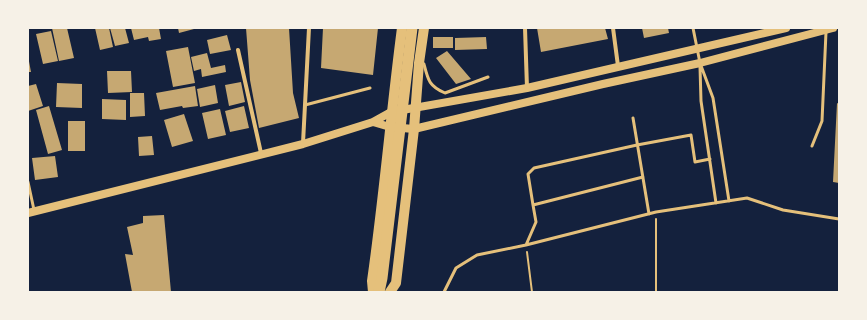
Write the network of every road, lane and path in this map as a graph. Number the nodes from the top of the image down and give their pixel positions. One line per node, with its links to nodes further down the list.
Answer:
1 (309, 28): 18 (street)
2 (402, 28): 20 (main road)
3 (412, 28): 41 (highway)
4 (424, 28): 12 (main road)
5 (525, 28): 17 (street)
6 (613, 28): 14 (street)
7 (693, 28): 10 (lane)
8 (786, 28): 10 (main road)
9 (830, 29): 13 (main road); 27 (lane)
10 (697, 48): 13 (lane); 14 (main road)
11 (238, 50): 28 (street)
12 (419, 63): 15 (lane); 19 (main road)
13 (700, 63): 24 (main road); 29 (lane); 32 (lane)
14 (618, 66): 17 (main road)
15 (488, 77)
16 (370, 88): 18 (lane)
17 (527, 88): 19 (main road)
18 (305, 105): 25 (street)
19 (415, 109): 20 (main road); 24 (main road)
20 (391, 112): 22 (main road); 23 (main road)
21 (632, 118): 26 (lane)
22 (373, 122): 23 (main road); 25 (main road)
23 (390, 127): 24 (main road); 40 (main road)
24 (414, 129): 42 (main road)
25 (303, 144): 28 (main road)
26 (637, 145): 29 (lane); 30 (lane); 34 (lane)
27 (812, 146)
28 (261, 153): 36 (main road)
29 (710, 160): 33 (lane)
30 (643, 177): 34 (lane); 37 (lane)
31 (28, 182): 36 (lane)
32 (729, 201): 33 (lane); 38 (lane)
33 (716, 203): 35 (lane)
34 (533, 205): 39 (lane)
35 (656, 212): 37 (lane); 45 (path)
36 (31, 213)
37 (649, 214): 39 (lane)
38 (839, 219)
39 (526, 245): 43 (lane); 44 (path)
40 (373, 292)
41 (380, 292)
42 (390, 292)
43 (444, 292)
44 (532, 292)
45 (656, 292)

